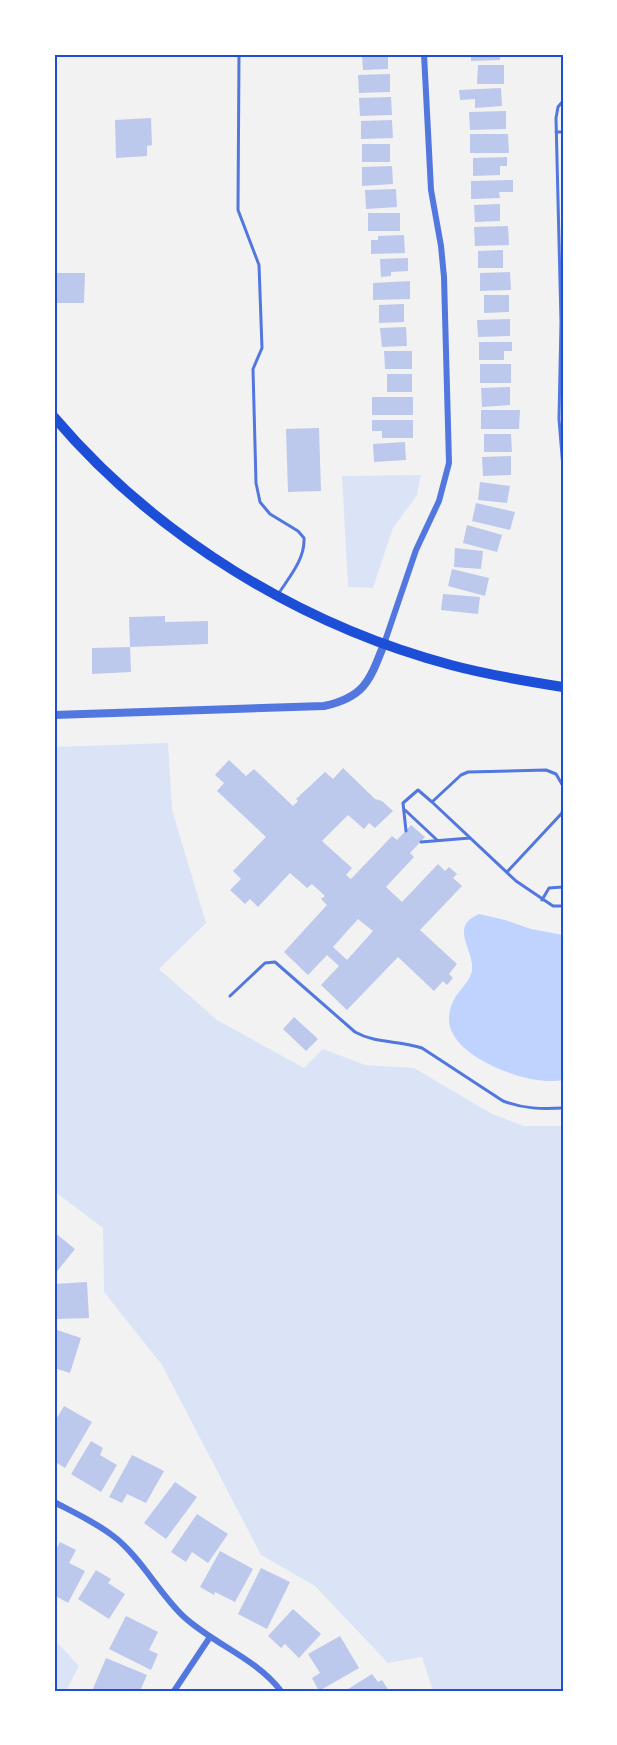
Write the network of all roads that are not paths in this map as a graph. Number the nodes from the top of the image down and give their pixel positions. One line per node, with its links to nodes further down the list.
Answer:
1 (238, 54): 8 (lane)
2 (424, 54): 9 (street)
3 (563, 101): 4 (lane)
4 (556, 132): 5 (lane); 7 (lane)
5 (563, 132)
6 (54, 417): 8 (main road)
7 (563, 468)
8 (277, 595): 9 (main road)
9 (384, 644): 10 (main road); 11 (street)
10 (563, 687)
11 (54, 715)
12 (563, 786): 13 (lane)
13 (432, 802): 15 (lane); 17 (lane)
14 (563, 806): 20 (lane)
15 (404, 809): 16 (lane); 18 (lane)
16 (406, 831)
17 (470, 838): 18 (lane); 20 (lane)
18 (438, 841): 19 (lane)
19 (421, 842)
20 (507, 872): 22 (lane)
21 (563, 887): 22 (lane)
22 (542, 900): 23 (lane)
23 (563, 906)
24 (230, 996): 25 (lane)
25 (563, 1108)
26 (54, 1502): 27 (street)
27 (210, 1637): 28 (street); 29 (street)
28 (174, 1691)
29 (281, 1691)

